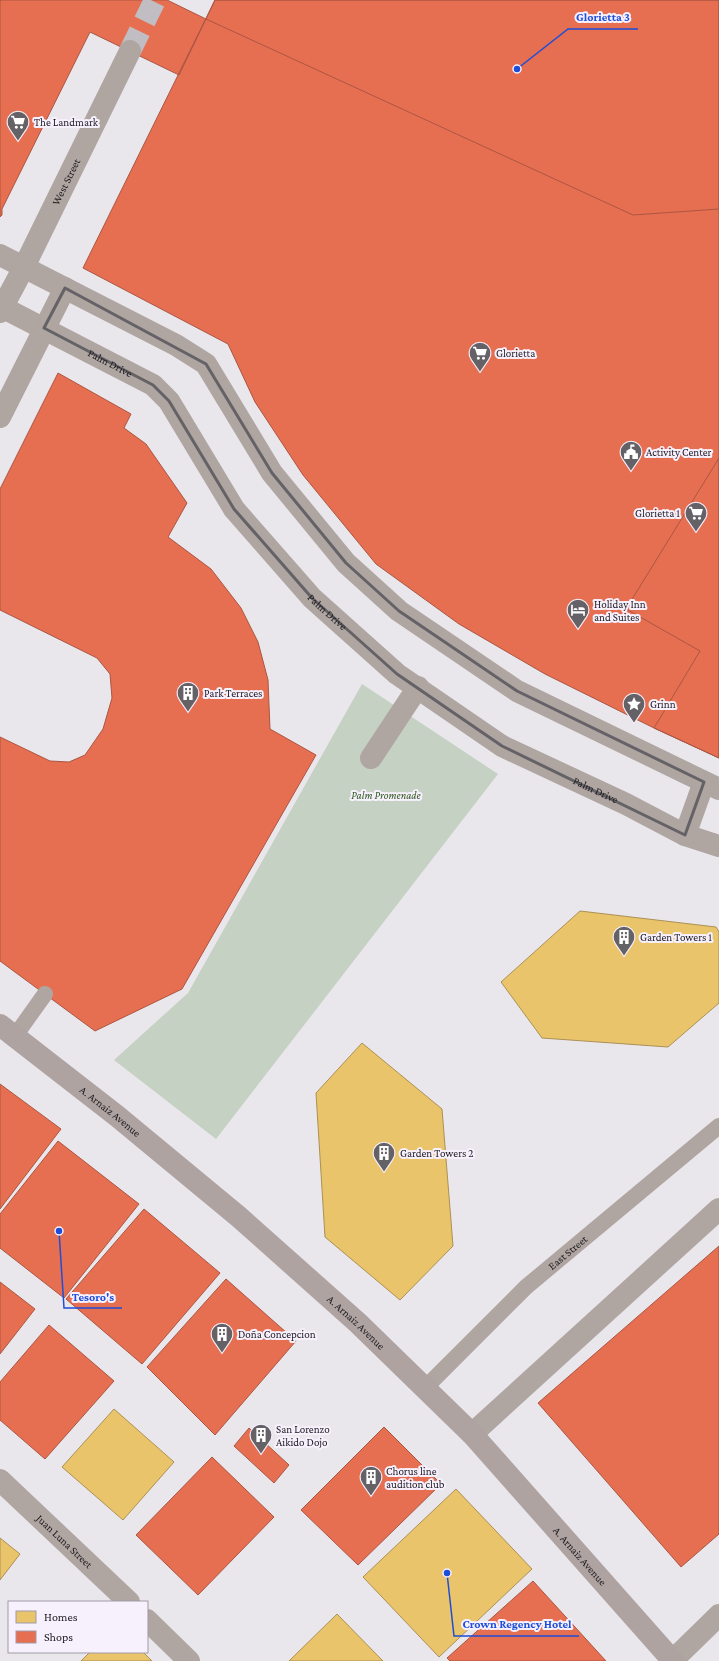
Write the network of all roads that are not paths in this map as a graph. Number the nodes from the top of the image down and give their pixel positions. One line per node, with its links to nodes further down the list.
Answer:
1 (130, 51): 3 (street, West Street)
2 (0, 255): 3 (street)
3 (24, 267): 4 (street); 5 (street, West Street)
4 (65, 288): 6 (street); 10 (street)
5 (1, 308): 6 (street, Palm Drive)
6 (44, 328): 7 (street); 8 (street, Palm Drive)
7 (0, 417)
8 (418, 687): 9 (street); 11 (street, Palm Drive)
9 (371, 758)
10 (712, 785): 11 (street)
11 (685, 835): 12 (street, Palm Drive)
12 (719, 846)
13 (45, 994): 14 (lane)
14 (8, 1031): 17 (main road, A. Arnaiz Avenue)
15 (719, 1126): 17 (lane, East Street)
16 (719, 1209): 18 (street)
17 (425, 1388): 18 (main road, A. Arnaiz Avenue)
18 (472, 1434): 24 (main road, A. Arnaiz Avenue)
19 (0, 1480): 20 (street, Juan Luna Street)
20 (127, 1601)
21 (719, 1615): 24 (street)
22 (148, 1621): 23 (street)
23 (189, 1661)
24 (673, 1661)

